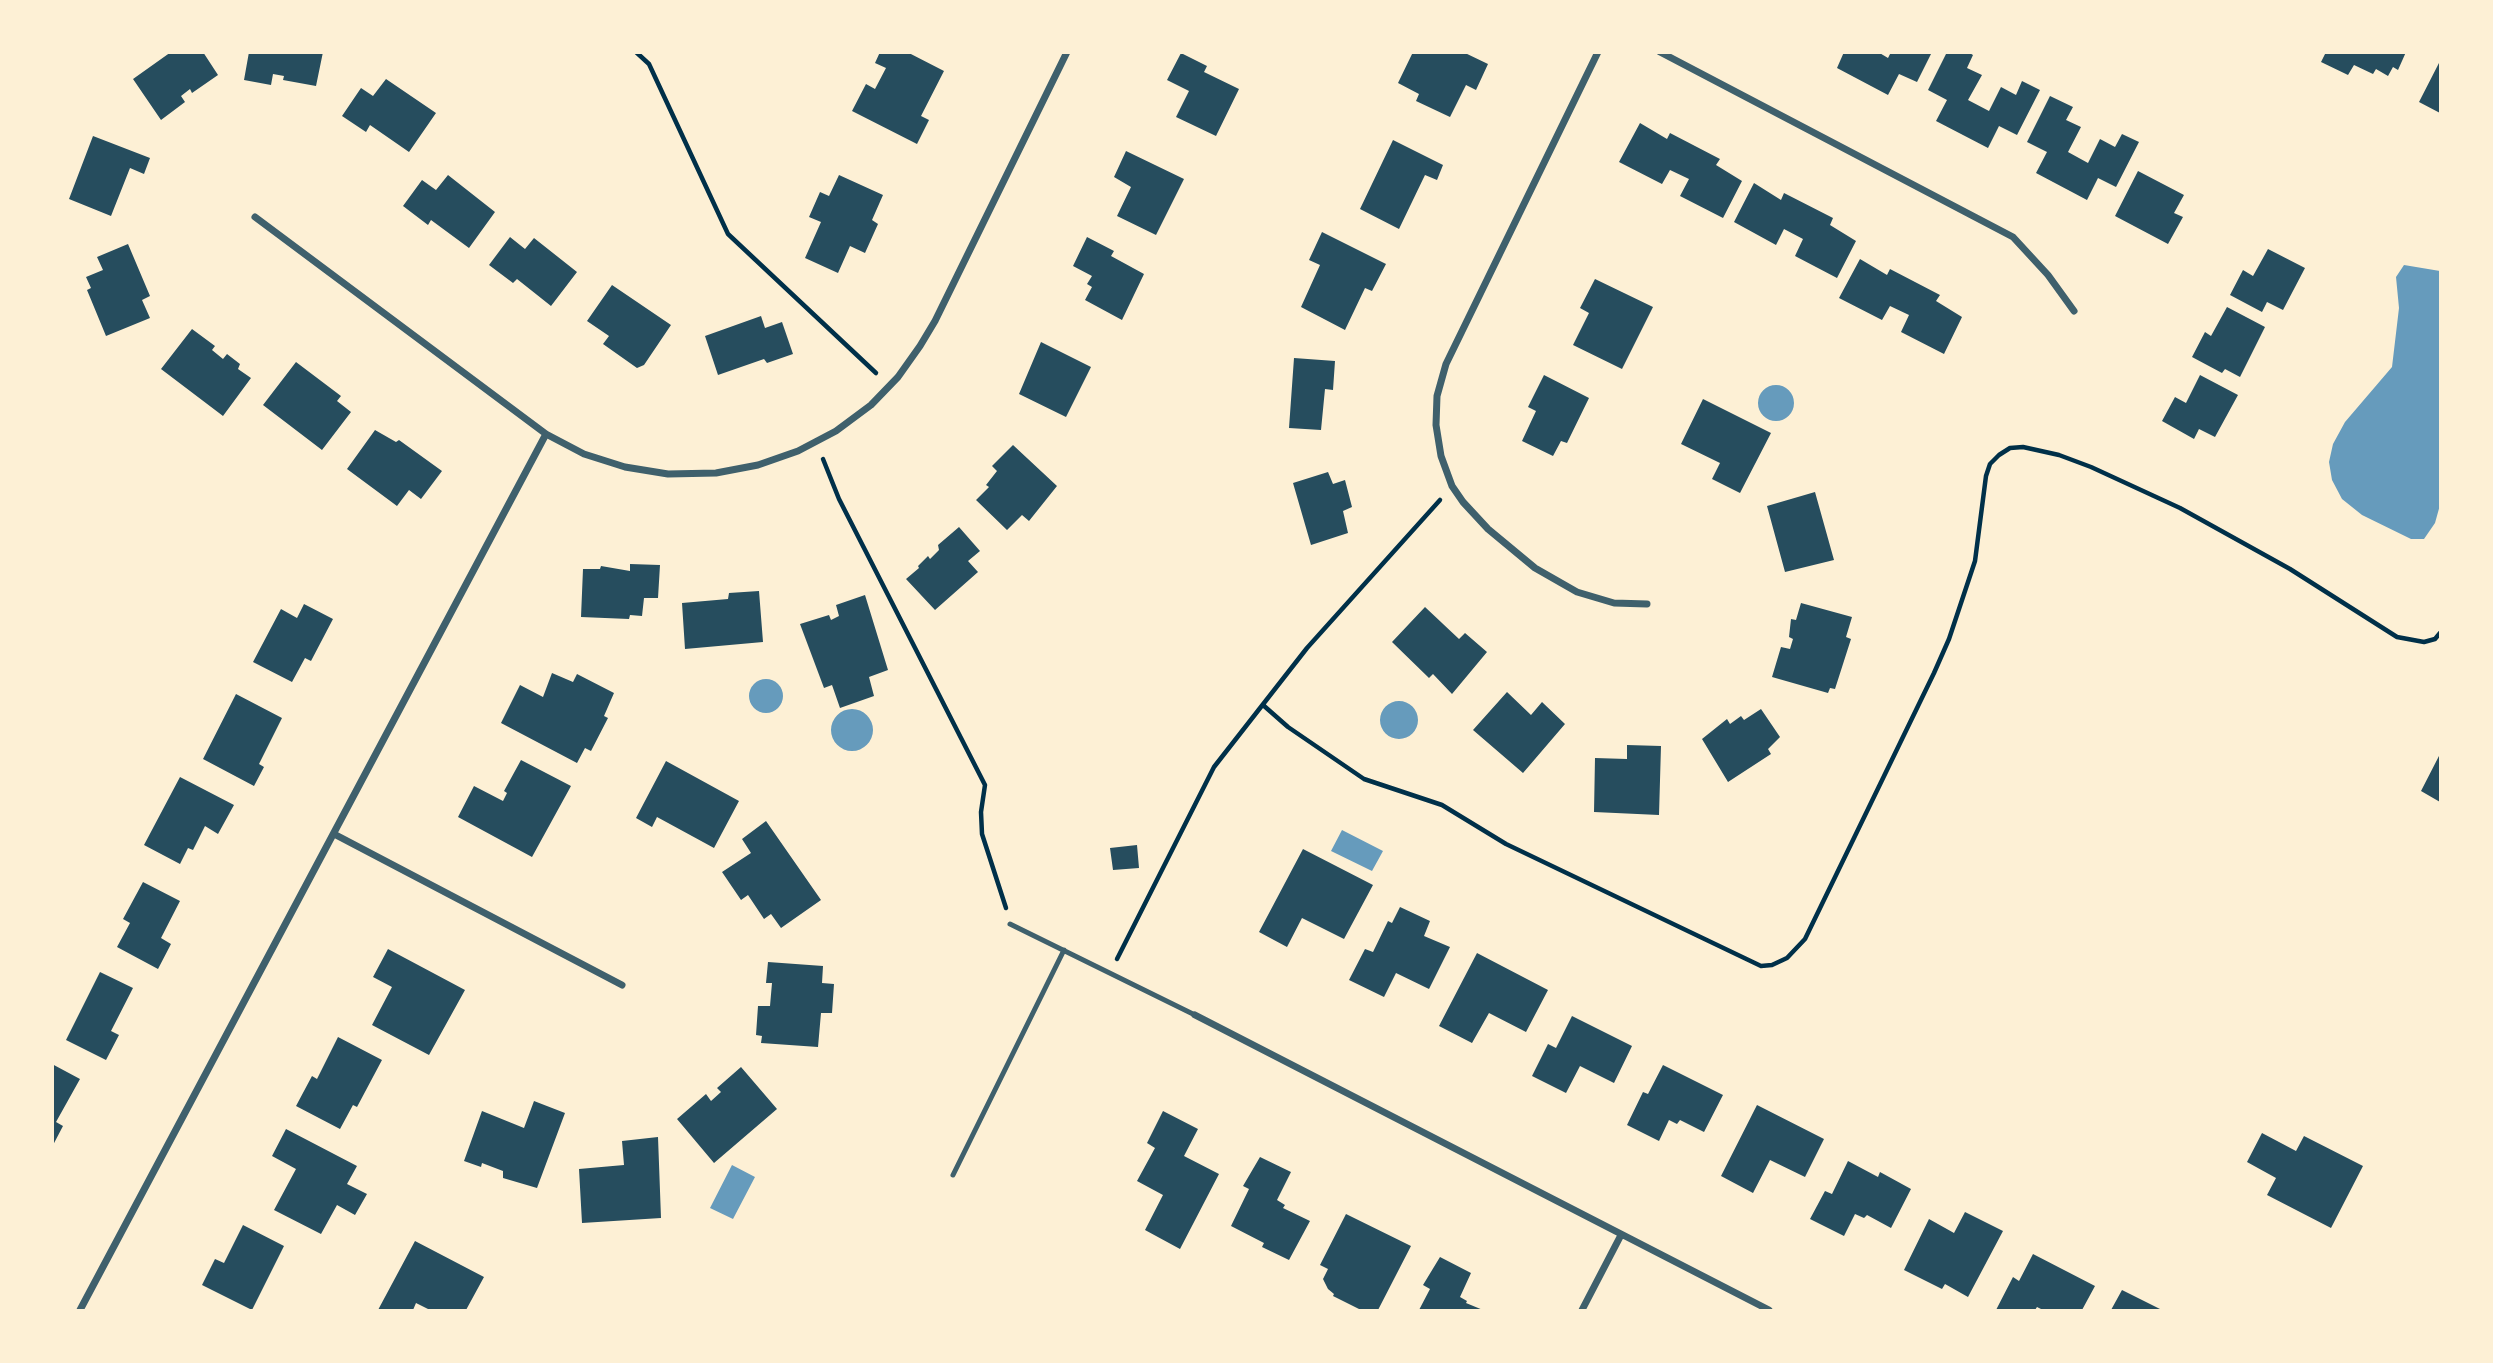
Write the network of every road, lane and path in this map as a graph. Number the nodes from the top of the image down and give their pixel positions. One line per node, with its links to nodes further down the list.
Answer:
1 (636, 52): 7 (path)
2 (1067, 52): 7 (street)
3 (1598, 52): 10 (street)
4 (1660, 52): 6 (street)
5 (255, 217): 8 (street)
6 (2074, 311)
7 (889, 385): 9 (street)
8 (546, 434): 9 (street); 14 (street)
9 (816, 442): 15 (path)
10 (1452, 486): 11 (street); 13 (path)
11 (1647, 604)
12 (2441, 633): 13 (path)
13 (1263, 705): 17 (path)
14 (334, 834): 18 (street); 22 (street)
15 (1010, 924): 16 (lane)
16 (1064, 950): 17 (lane); 20 (lane)
17 (1110, 973): 19 (lane)
18 (622, 985)
19 (1195, 1015): 21 (street)
20 (953, 1175)
21 (1621, 1235): 23 (street); 24 (street)
22 (84, 1309)
23 (1582, 1311)
24 (1769, 1311)

